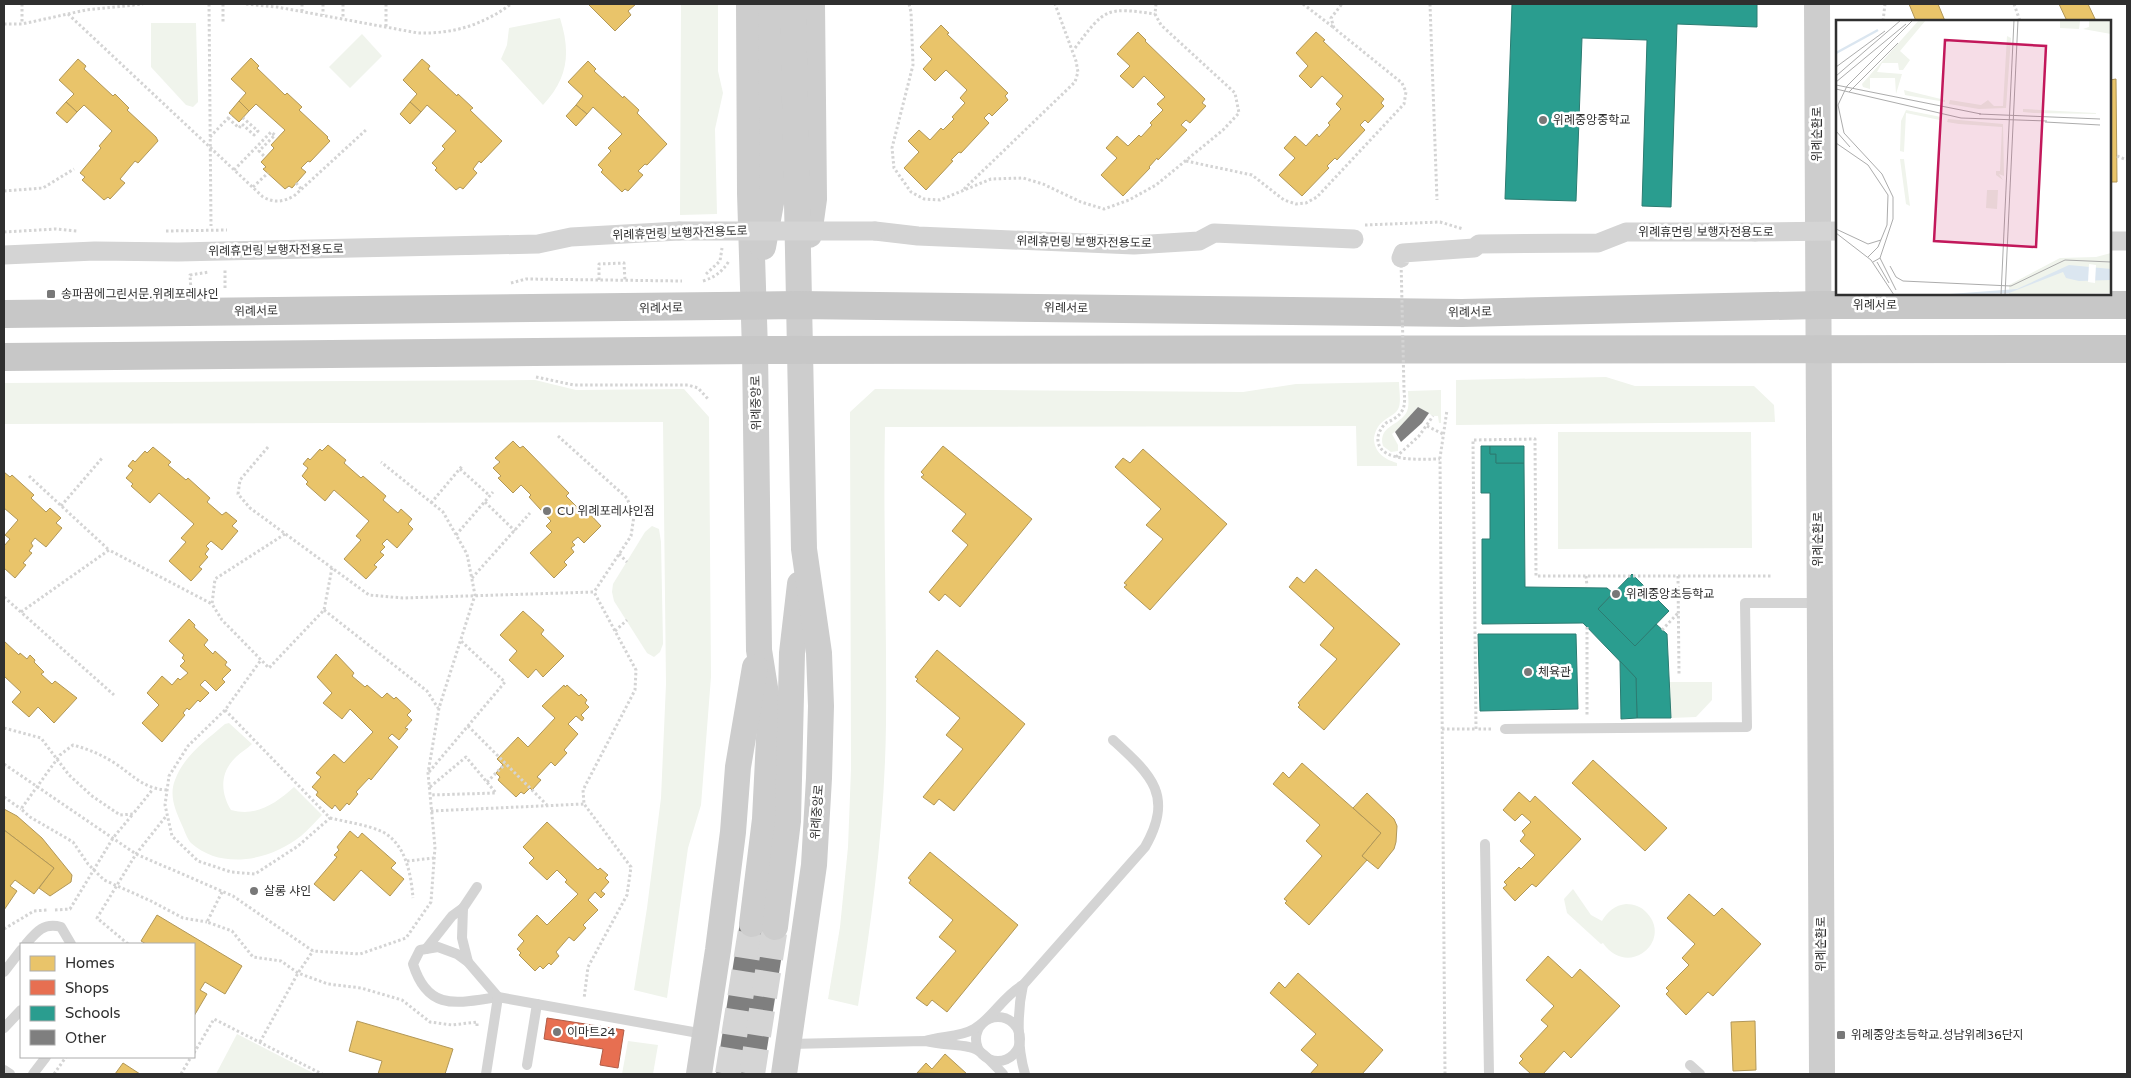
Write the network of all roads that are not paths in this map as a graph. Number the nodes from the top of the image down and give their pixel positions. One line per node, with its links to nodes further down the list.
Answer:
1 (749, 4): 15 (main road, 위례중앙로)
2 (771, 4): 15 (main road, 위례중앙로)
3 (793, 4): 12 (main road, 위례중앙로)
4 (812, 4): 12 (main road, 위례중앙로)
5 (1817, 4): 13 (main road, 위례순환로)
6 (1836, 231): 11 (street, 위례휴먼링 보행자전용도로, bridge)
7 (1354, 239): 10 (street, 위례휴먼링 보행자전용도로, bridge)
8 (2111, 241): 9 (street)
9 (2127, 241)
10 (4, 255)
11 (1401, 259)
12 (798, 305): 13 (main road, 위례서로); 15 (main road, 위례서로); 20 (main road, 위례중앙로)
13 (1818, 305): 14 (main road, 위례서로); 17 (main road, 위례순환로)
14 (2127, 305)
15 (753, 307): 16 (main road, 위례서로); 19 (main road, 위례중앙로)
16 (4, 314)
17 (1817, 349): 18 (main road); 20 (main road); 23 (main road, 위례순환로)
18 (2127, 349)
19 (755, 350): 20 (main road); 21 (main road); 24 (main road, 위례중앙로)
20 (800, 350): 22 (main road, 위례중앙로)
21 (4, 357)
22 (804, 549): 24 (main road, 위례중앙로); 45 (main road, 위례중앙로)
23 (1819, 602): 25 (lane); 60 (main road, 위례순환로)
24 (759, 650): 42 (main road, 위례중앙로)
25 (1505, 729)
26 (1113, 740): 36 (lane)
27 (1485, 844): 58 (lane)
28 (476, 887): 29 (lane)
29 (463, 908): 32 (lane); 34 (lane)
30 (27, 943): 31 (lane)
31 (70, 943)
32 (426, 949): 34 (lane); 37 (lane)
33 (20, 951): 35 (lane)
34 (468, 962): 37 (lane)
35 (4, 972)
36 (1023, 985): 40 (lane); 43 (lane)
37 (498, 997): 38 (lane); 53 (lane)
38 (537, 1004): 42 (lane); 48 (lane)
39 (20, 1011): 41 (lane)
40 (985, 1022): 43 (lane); 44 (lane); 47 (lane)
41 (4, 1028)
42 (705, 1034): 54 (main road, 위례중앙로)
43 (1020, 1035): 47 (lane); 57 (lane)
44 (924, 1041): 45 (lane); 47 (lane)
45 (788, 1044): 55 (main road, 위례중앙로)
46 (45, 1058): 52 (lane)
47 (987, 1059): 56 (lane)
48 (527, 1065)
49 (1690, 1065): 59 (lane)
50 (4, 1070): 51 (lane)
51 (10, 1074)
52 (33, 1074)
53 (486, 1074)
54 (699, 1074)
55 (784, 1074)
56 (1003, 1074)
57 (1025, 1074)
58 (1489, 1074)
59 (1700, 1074)
60 (1822, 1074)

